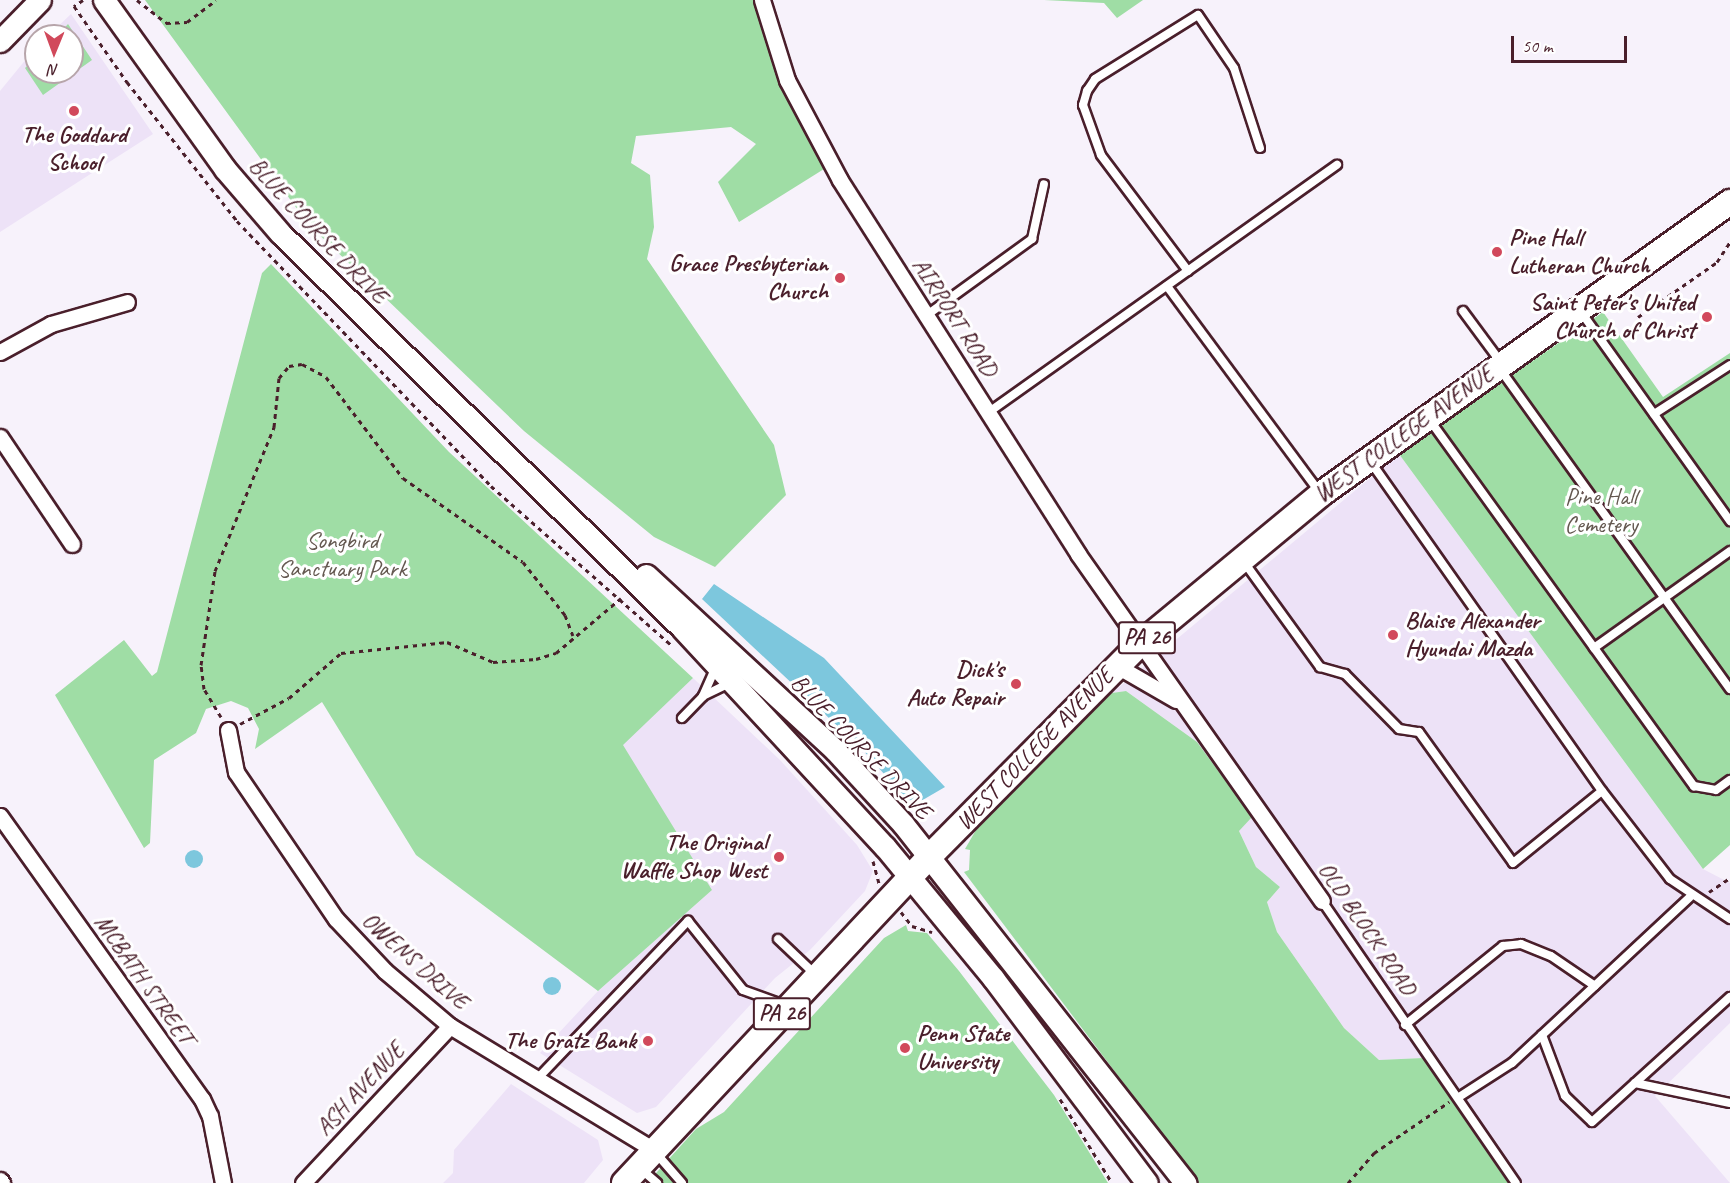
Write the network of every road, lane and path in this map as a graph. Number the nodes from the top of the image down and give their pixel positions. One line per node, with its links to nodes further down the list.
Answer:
1 (40, 0): 8 (main road)
2 (83, 0): 7 (path)
3 (104, 0): 29 (main road, BLUE COURSE DRIVE)
4 (137, 0): 5 (path)
5 (216, 0)
6 (762, 0): 19 (street, AIRPORT ROAD)
7 (74, 6)
8 (0, 41)
9 (1260, 148): 14 (lane)
10 (1337, 165): 14 (lane)
11 (1044, 184): 19 (lane)
12 (1730, 202): 17 (main road, WEST COLLEGE AVENUE / PA 26)
13 (1730, 242): 20 (path)
14 (1188, 270): 15 (lane)
15 (1167, 286): 24 (lane); 30 (lane)
16 (127, 302): 21 (street)
17 (1579, 309): 22 (main road, WEST COLLEGE AVENUE / PA 26); 25 (lane)
18 (1463, 312): 22 (lane)
19 (927, 315): 24 (street, AIRPORT ROAD)
20 (1638, 317)
21 (0, 352)
22 (1500, 364): 26 (main road, WEST COLLEGE AVENUE / PA 26); 36 (lane)
23 (1729, 368): 25 (lane)
24 (989, 412): 38 (street, AIRPORT ROAD)
25 (1654, 414): 31 (lane)
26 (1427, 416): 28 (main road, WEST COLLEGE AVENUE / PA 26); 39 (lane)
27 (0, 437): 32 (street)
28 (1369, 458): 30 (main road, WEST COLLEGE AVENUE / PA 26); 49 (lane)
29 (523, 473): 40 (main road, BLUE COURSE DRIVE); 51 (main road, BLUE COURSE DRIVE)
30 (1321, 494): 34 (main road, WEST COLLEGE AVENUE / PA 26)
31 (1730, 521)
32 (72, 544)
33 (1730, 551): 36 (lane)
34 (1241, 558): 38 (main road, WEST COLLEGE AVENUE / PA 26); 49 (lane)
35 (621, 598): 37 (path)
36 (1664, 598): 39 (lane); 43 (lane)
37 (573, 636): 47 (path); 47 (path)
38 (1140, 644): 41 (main road, WEST COLLEGE AVENUE / PA 26); 45 (street, OLD BLOCK ROAD)
39 (1594, 648): 48 (lane)
40 (715, 662): 42 (main road, BLUE COURSE DRIVE); 44 (lane)
41 (1117, 666): 45 (street, OLD BLOCK ROAD); 51 (main road, WEST COLLEGE AVENUE / PA 26)
42 (735, 682): 44 (lane); 52 (main road, BLUE COURSE DRIVE)
43 (1730, 689)
44 (704, 696): 46 (lane)
45 (1178, 702): 55 (street, OLD BLOCK ROAD)
46 (682, 718)
47 (228, 730): 65 (street, OWENS DRIVE)
48 (1730, 780)
49 (1602, 791): 54 (lane)
50 (0, 816): 73 (street, MCBATH STREET)
51 (929, 857): 52 (main road, WEST COLLEGE AVENUE / PA 26); 79 (main road, BLUE COURSE DRIVE)
52 (910, 877): 60 (main road, WEST COLLEGE AVENUE / PA 26); 78 (main road, BLUE COURSE DRIVE)
53 (1730, 878): 54 (path)
54 (1690, 897): 56 (lane); 61 (lane)
55 (1322, 901): 64 (lane, OLD BLOCK ROAD)
56 (1730, 919)
57 (912, 926): 59 (path)
58 (778, 939): 60 (lane)
59 (938, 939)
60 (817, 976): 63 (main road, WEST COLLEGE AVENUE / PA 26)
61 (1595, 986): 64 (lane); 66 (lane)
62 (1730, 997): 68 (lane)
63 (789, 1006): 67 (lane); 72 (main road, WEST COLLEGE AVENUE / PA 26)
64 (1405, 1025): 70 (lane, OLD BLOCK ROAD)
65 (450, 1026): 67 (street, OWENS DRIVE); 74 (street, ASH AVENUE)
66 (1542, 1035): 68 (lane); 70 (lane)
67 (539, 1077): 72 (street, OWENS DRIVE)
68 (1635, 1083): 71 (lane)
69 (1056, 1093): 77 (path)
70 (1459, 1097): 80 (path); 81 (lane, OLD BLOCK ROAD)
71 (1730, 1103)
72 (639, 1167): 75 (lane); 76 (lane)
73 (223, 1183)
74 (303, 1183)
75 (657, 1183)
76 (682, 1183)
77 (1112, 1183)
78 (1147, 1183)
79 (1185, 1183)
80 (1348, 1183)
81 (1516, 1183)

